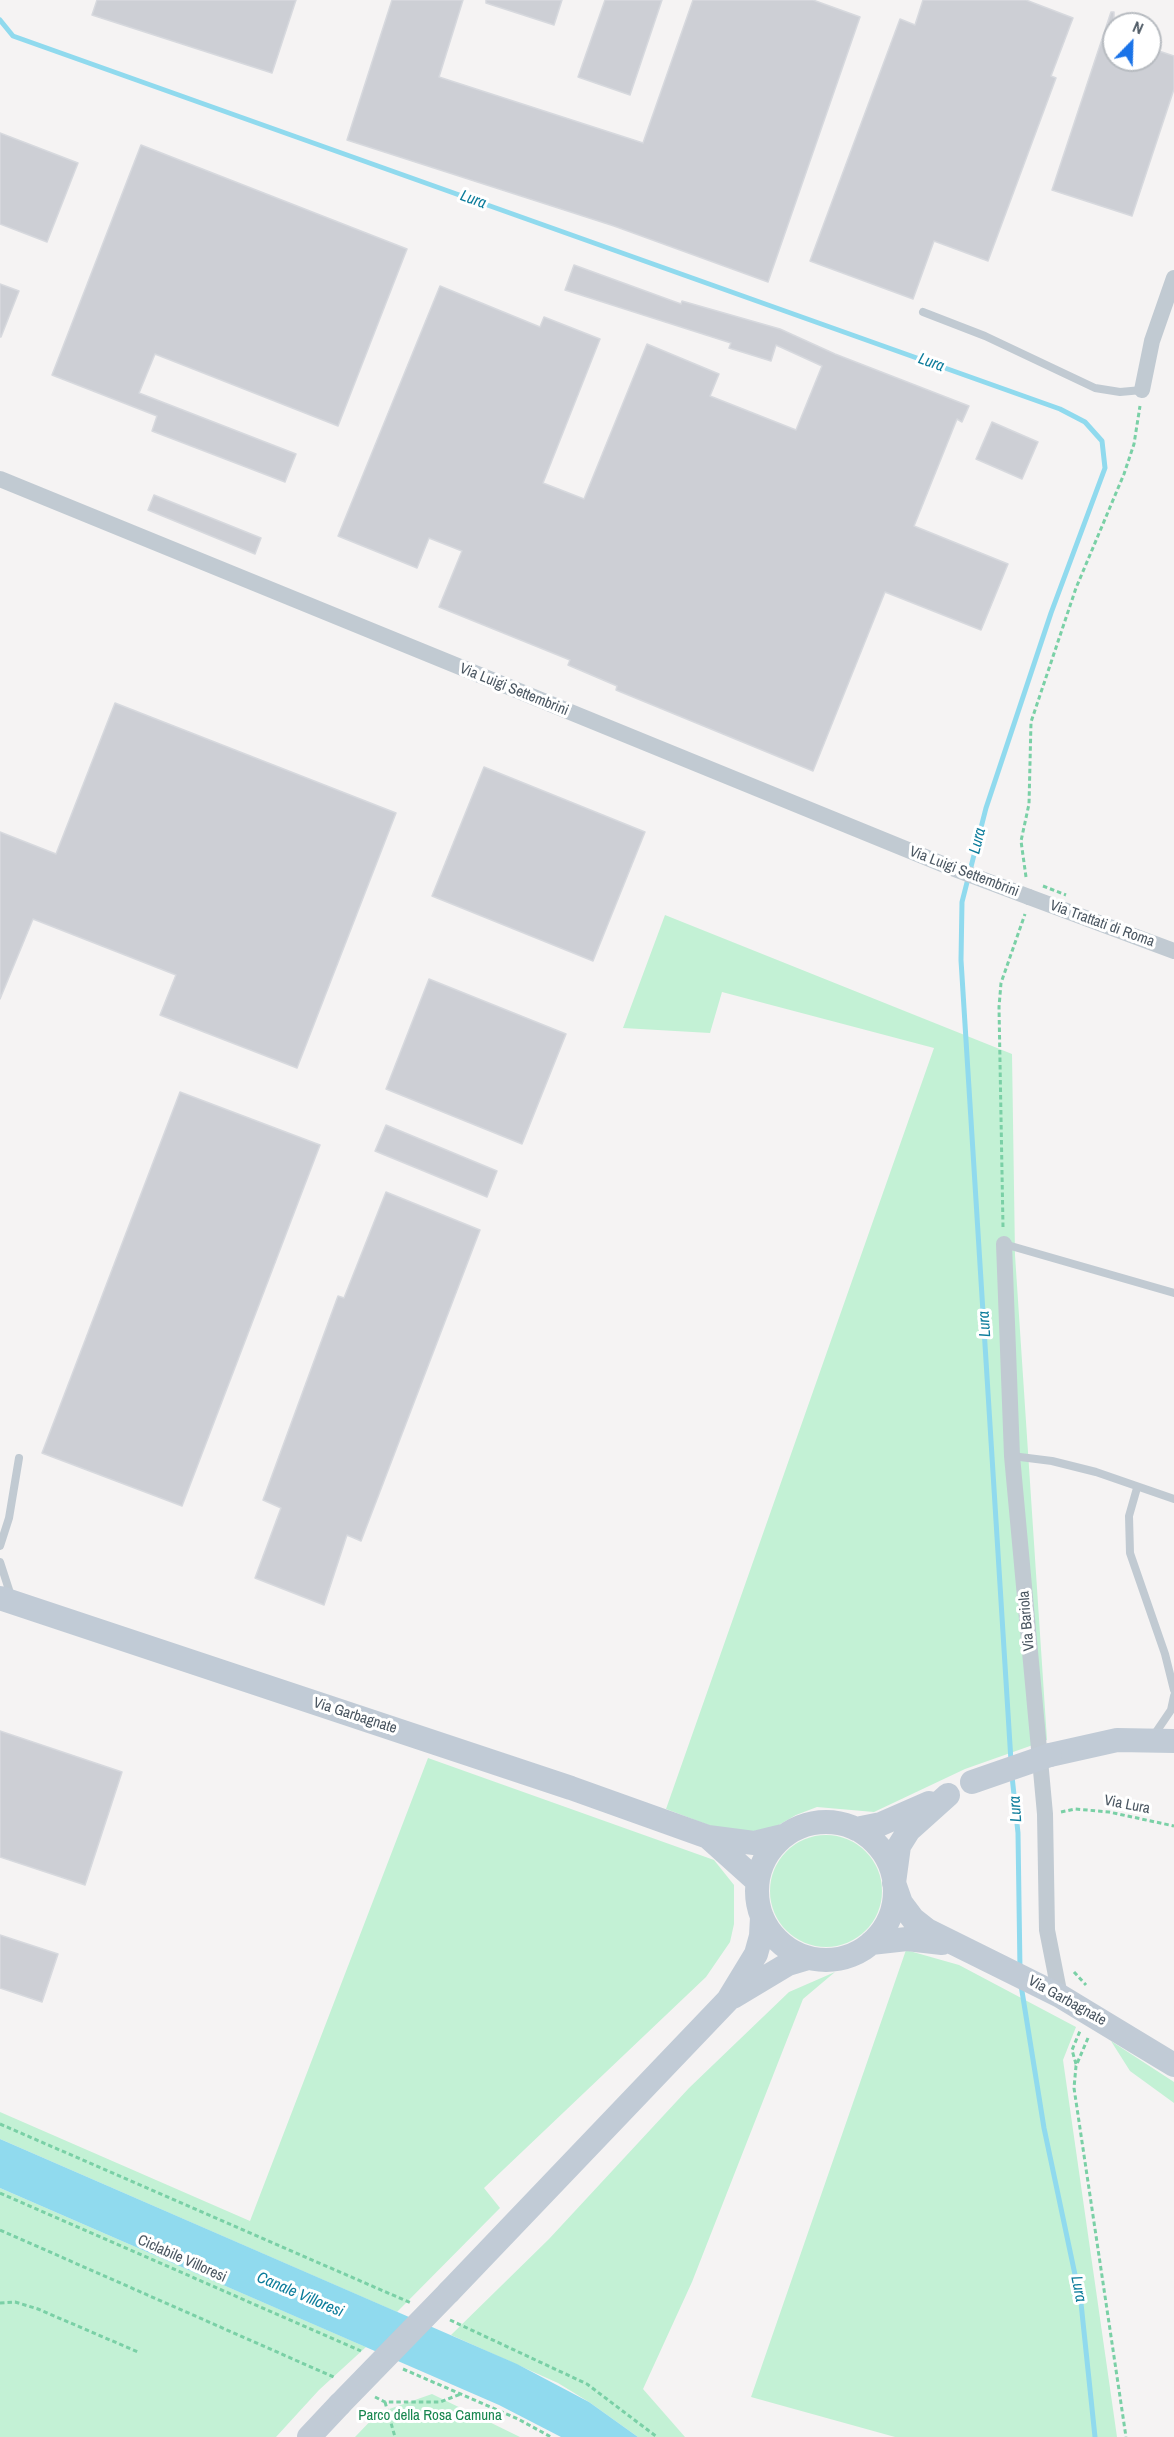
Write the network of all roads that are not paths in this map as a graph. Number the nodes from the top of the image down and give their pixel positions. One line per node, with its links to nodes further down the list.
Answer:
1 (1174, 278): 3 (street)
2 (922, 312): 3 (lane)
3 (1142, 390)
4 (0, 479): 5 (street, Via Luigi Settembrini, bridge)
5 (1029, 897): 6 (street, Via Trattati di Roma)
6 (1174, 951)
7 (1004, 1244): 8 (lane); 9 (street, Via Bariola)
8 (1174, 1293)
9 (1012, 1456): 11 (lane); 29 (street, Via Bariola)
10 (19, 1458): 13 (lane)
11 (1137, 1488): 12 (lane); 16 (lane)
12 (1174, 1499)
13 (0, 1546)
14 (0, 1562): 15 (lane)
15 (7, 1600): 22 (main road, Via Garbagnate)
16 (1174, 1689)
17 (1174, 1696): 18 (lane)
18 (1162, 1741): 19 (main road, bridge)
19 (948, 1795): 20 (main road); 24 (main road)
20 (856, 1829): 21 (main road); 24 (main road)
21 (783, 1836): 22 (main road, Via Garbagnate); 23 (main road)
22 (708, 1837): 23 (main road, Via Garbagnate)
23 (757, 1881): 25 (main road)
24 (894, 1882): 26 (main road); 27 (main road, Via Garbagnate)
25 (762, 1917): 28 (main road); 30 (main road)
26 (871, 1943): 27 (main road, Via Garbagnate); 28 (main road)
27 (956, 1945): 29 (main road, Via Garbagnate)
28 (808, 1958): 30 (main road)
29 (1060, 1996): 31 (main road, Via Garbagnate)
30 (728, 2000): 32 (main road, bridge)
31 (1174, 2065)
32 (309, 2437)

